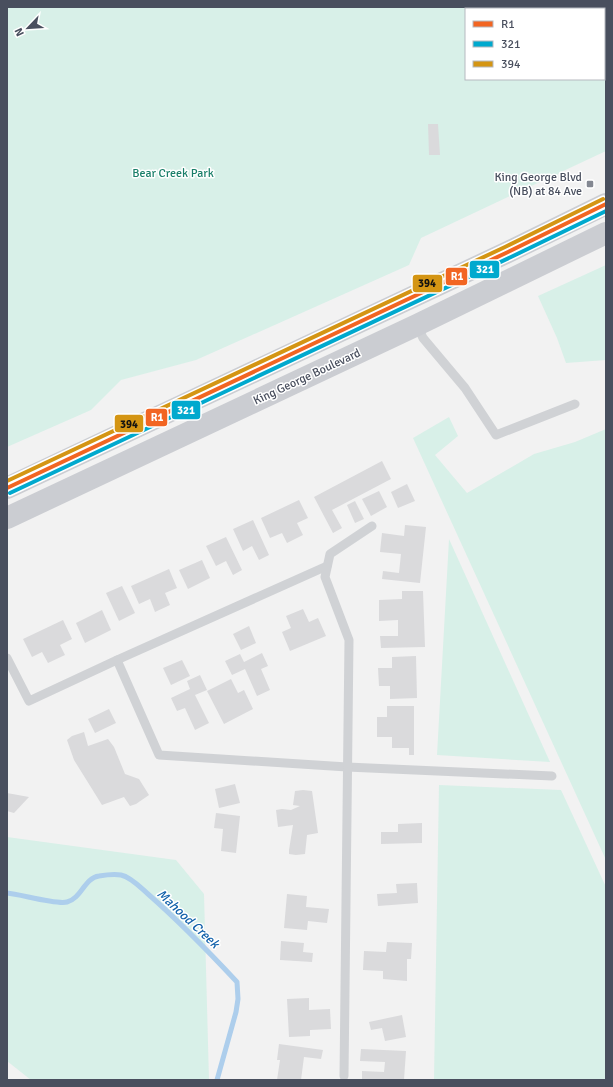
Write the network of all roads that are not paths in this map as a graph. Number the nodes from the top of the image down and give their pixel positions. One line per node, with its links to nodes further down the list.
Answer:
1 (606, 204): 5 (main road)
2 (606, 233): 3 (main road, King George Boulevard)
3 (417, 325): 4 (lane); 6 (main road, King George Boulevard)
4 (576, 404)
5 (7, 488)
6 (7, 518)
7 (372, 526): 8 (lane)
8 (327, 566): 10 (lane); 11 (lane)
9 (7, 658): 10 (lane)
10 (117, 660): 11 (lane)
11 (347, 768): 12 (lane); 13 (lane)
12 (552, 776)
13 (344, 1076)

